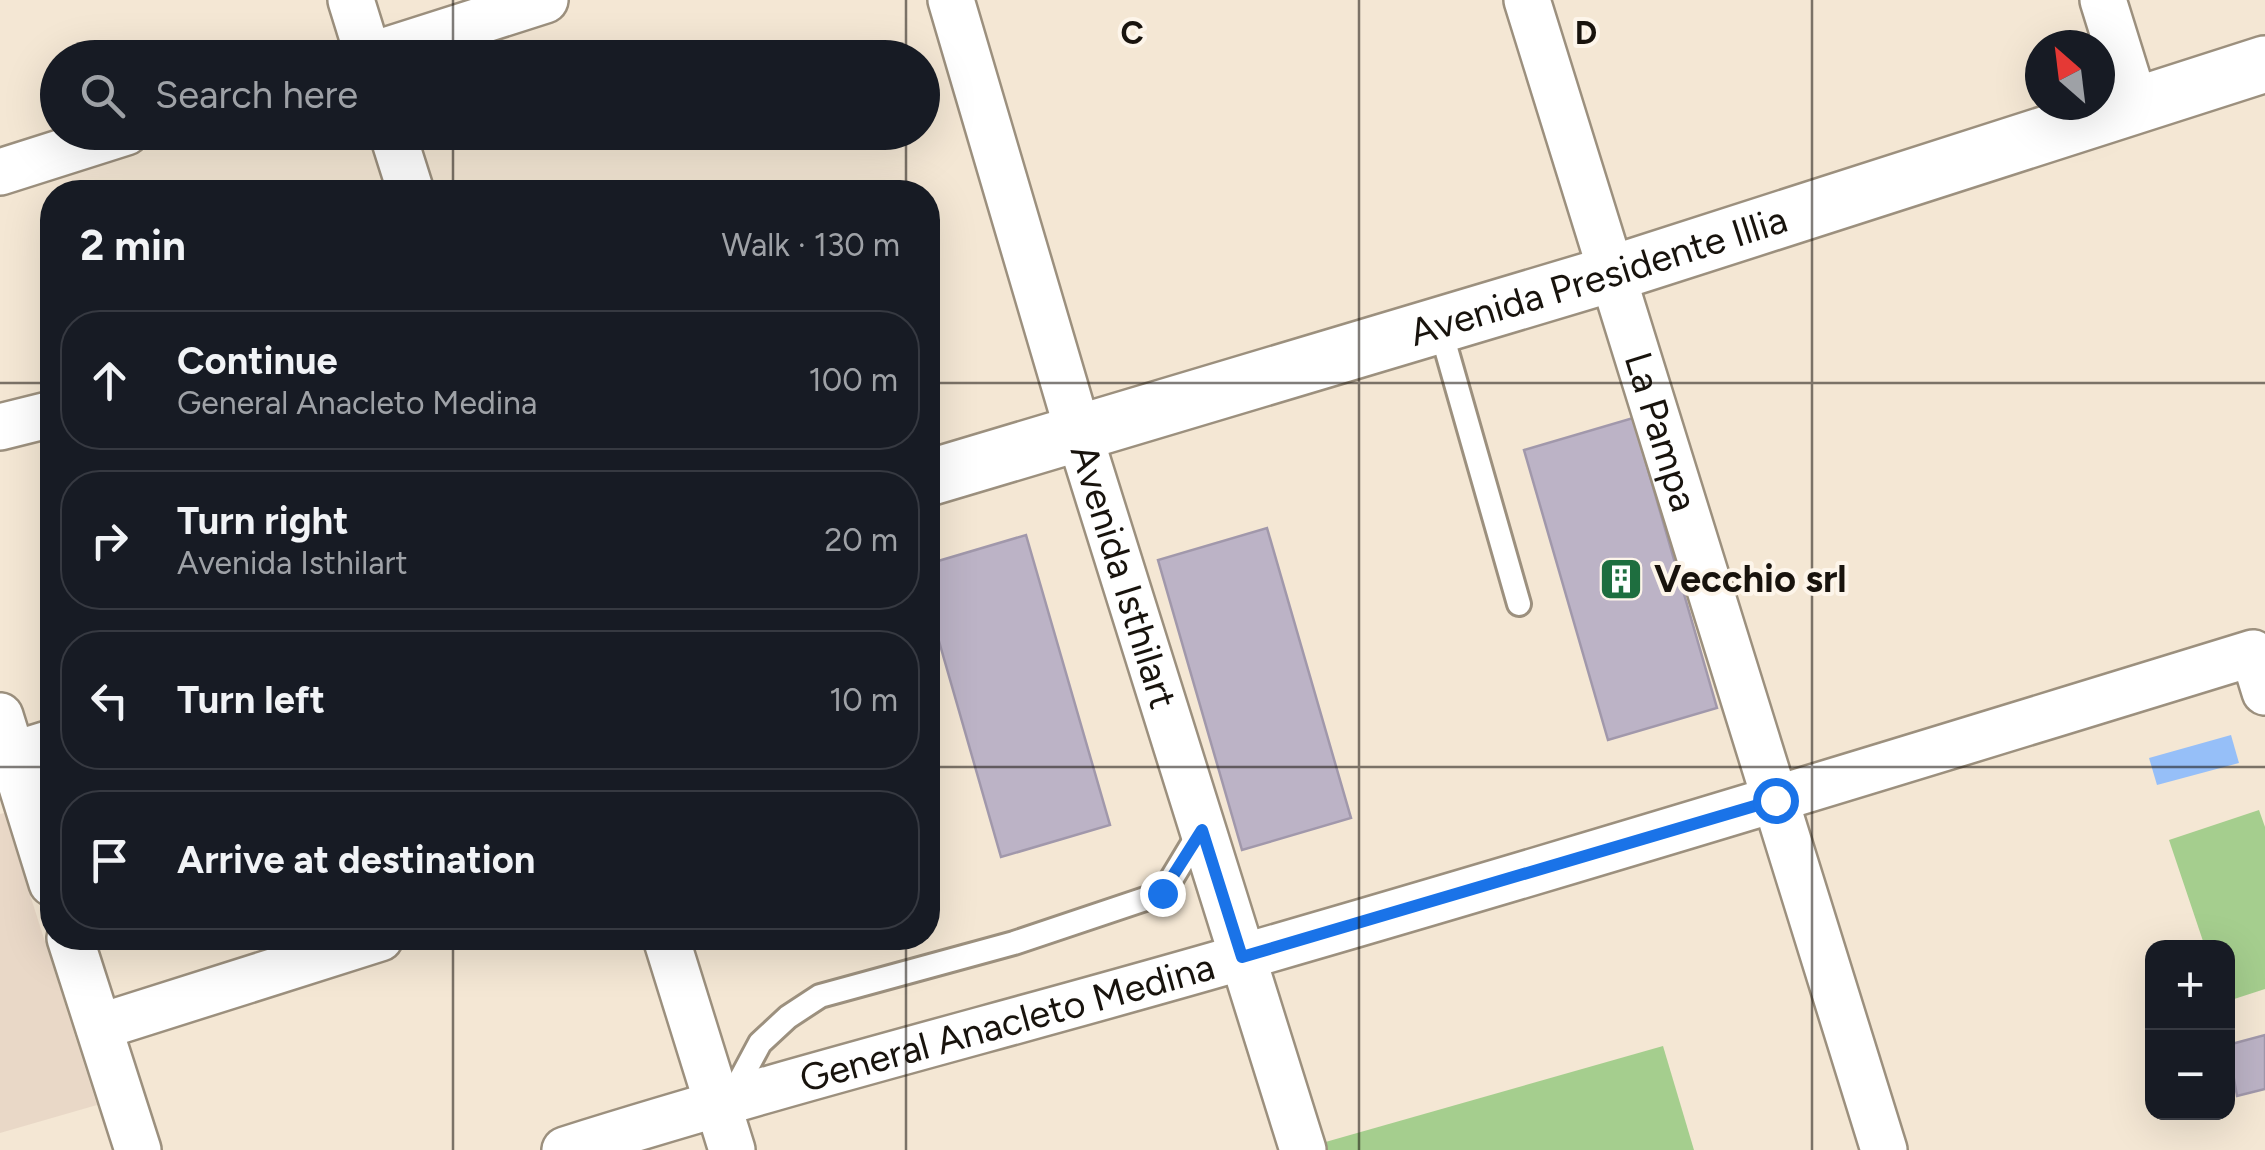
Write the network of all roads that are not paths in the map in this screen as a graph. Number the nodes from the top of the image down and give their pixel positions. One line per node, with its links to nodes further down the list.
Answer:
1 (351, 0): 6 (street)
2 (545, 0): 7 (street)
3 (951, 0): 18 (street, Avenida Isthilart)
4 (1527, 0): 14 (street, La Pampa)
5 (2103, 0): 9 (street)
6 (362, 40)
7 (420, 40)
8 (2265, 64): 9 (main road, Avenida Presidente Illia)
9 (2135, 103): 14 (main road, Avenida Presidente Illia)
10 (69, 150): 12 (street)
11 (398, 150): 13 (street)
12 (0, 172)
13 (407, 180)
14 (1611, 274): 15 (main road, Avenida Presidente Illia); 23 (street, La Pampa)
15 (1439, 324): 18 (main road, Avenida Presidente Illia); 20 (lane)
16 (40, 417): 17 (street)
17 (0, 426)
18 (1078, 431): 19 (main road, Avenida Presidente Illia); 24 (street, Avenida Isthilart)
19 (940, 474)
20 (1519, 604)
21 (2259, 672): 23 (street, General Anacleto Medina)
22 (16, 747): 25 (street)
23 (1775, 800): 29 (street, General Anacleto Medina); 36 (street, La Pampa)
24 (1202, 830): 29 (street, Avenida Isthilart); 31 (lane)
25 (40, 837)
26 (74, 950): 30 (street)
27 (342, 950): 30 (street)
28 (670, 950): 31 (street)
29 (1242, 957): 31 (street, General Anacleto Medina); 35 (street, Avenida Isthilart)
30 (99, 1027): 32 (street)
31 (724, 1101): 33 (street, General Anacleto Medina); 34 (street)
32 (138, 1150)
33 (566, 1150)
34 (732, 1150)
35 (1303, 1150)
36 (1884, 1150)

